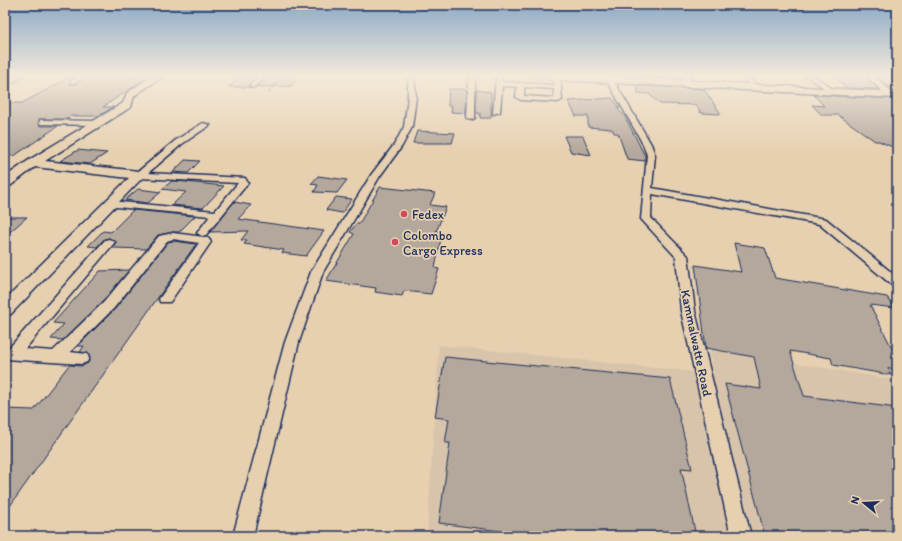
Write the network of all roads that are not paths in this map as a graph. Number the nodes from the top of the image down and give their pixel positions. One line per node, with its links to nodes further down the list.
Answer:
1 (129, 101): 9 (main road)
2 (411, 101): 25 (street)
3 (471, 101): 7 (street)
4 (497, 101): 6 (street)
5 (621, 101): 14 (street, Kammalwatte Road)
6 (496, 112)
7 (471, 118)
8 (43, 122): 9 (street)
9 (97, 123): 11 (main road)
10 (206, 125): 12 (street)
11 (33, 163): 12 (main road); 13 (main road)
12 (139, 175): 15 (main road); 16 (street)
13 (5, 183)
14 (647, 190): 19 (street); 26 (street, Kammalwatte Road)
15 (110, 204): 16 (street); 21 (main road)
16 (218, 214): 17 (street)
17 (202, 233)
18 (109, 242): 22 (street)
19 (897, 283)
20 (165, 299): 23 (street)
21 (5, 310)
22 (9, 353): 23 (street)
23 (57, 356): 24 (street)
24 (82, 358)
25 (243, 536)
26 (741, 536)

